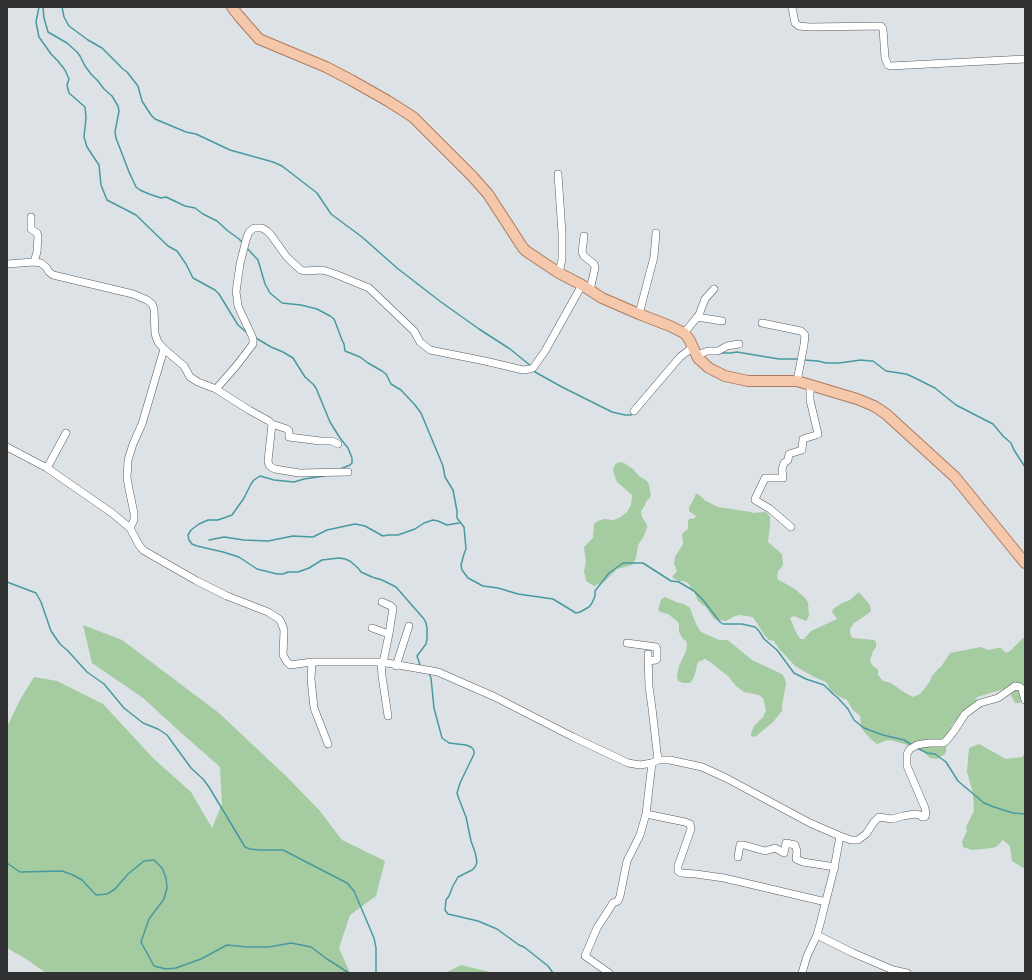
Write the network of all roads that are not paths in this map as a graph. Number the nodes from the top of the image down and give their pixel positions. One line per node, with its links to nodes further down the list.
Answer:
1 (232, 7): 10 (main road)
2 (792, 7): 3 (street)
3 (1025, 59)
4 (558, 174): 10 (street)
5 (31, 216): 8 (street)
6 (656, 233): 13 (street)
7 (584, 236): 11 (street)
8 (34, 262): 9 (street); 19 (street)
9 (7, 264)
10 (559, 273): 11 (main road)
11 (586, 288): 13 (main road); 23 (street)
12 (714, 289): 14 (street)
13 (639, 314): 17 (main road)
14 (697, 317): 15 (street); 17 (street)
15 (722, 321)
16 (762, 323): 21 (street)
17 (684, 333): 20 (main road)
18 (739, 344): 20 (street)
19 (164, 349): 23 (street); 32 (street)
20 (695, 351): 21 (main road); 24 (street)
21 (797, 381): 22 (main road)
22 (810, 385): 31 (street); 33 (main road)
23 (216, 389): 25 (street)
24 (634, 411)
25 (272, 424): 27 (street); 30 (street)
26 (66, 433): 29 (street)
27 (338, 444)
28 (7, 447): 29 (street)
29 (47, 468): 32 (street)
30 (348, 472)
31 (791, 527)
32 (130, 528): 39 (street)
33 (1025, 563)
34 (382, 602): 37 (street)
35 (409, 626): 41 (street)
36 (372, 628): 37 (street)
37 (389, 634): 40 (street)
38 (627, 643): 45 (street)
39 (312, 662): 40 (street); 44 (street)
40 (382, 663): 41 (street); 43 (street)
41 (396, 666): 45 (street)
42 (1025, 700): 47 (street)
43 (388, 716)
44 (328, 744)
45 (655, 762): 46 (street); 47 (street)
46 (646, 814): 50 (street); 52 (street)
47 (840, 836): 49 (street)
48 (738, 857): 49 (street)
49 (835, 867): 50 (street)
50 (826, 902): 51 (street)
51 (817, 935): 53 (street); 54 (street)
52 (609, 973)
53 (802, 973)
54 (907, 973)

